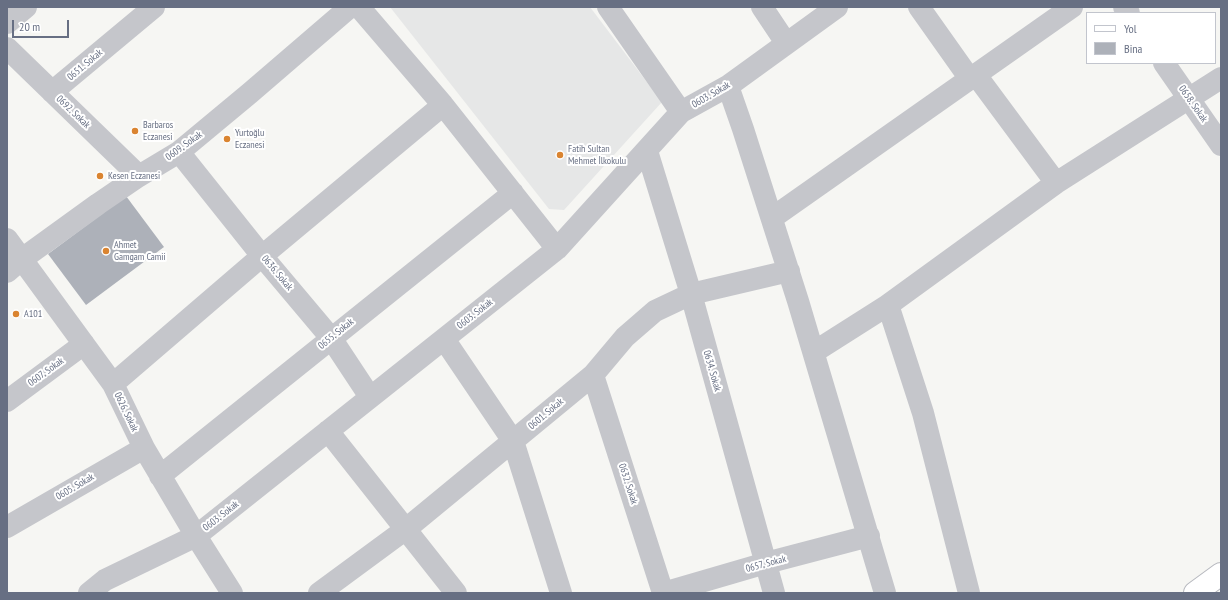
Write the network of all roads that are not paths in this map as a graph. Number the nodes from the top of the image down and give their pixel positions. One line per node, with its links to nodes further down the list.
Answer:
1 (26, 7): 10 (street)
2 (154, 7): 17 (street, 0651. Sokak)
3 (350, 7): 23 (street, 0609. Sokak)
4 (359, 7): 19 (street)
5 (608, 7): 20 (street)
6 (762, 7): 11 (street)
7 (836, 7): 11 (street, 0603. Sokak)
8 (919, 7): 14 (street)
9 (1072, 7): 14 (street)
10 (7, 23)
11 (786, 43): 16 (street, 0603. Sokak)
12 (7, 48): 17 (street, 0692. Sokak)
13 (1165, 64): 18 (street, 0658. Sokak)
14 (973, 77): 25 (street); 27 (street)
15 (1221, 78): 18 (street)
16 (728, 86): 20 (street, 0603. Sokak); 27 (street)
17 (52, 92): 24 (street, 0692. Sokak)
18 (1189, 99): 21 (street, 0658. Sokak); 25 (street)
19 (443, 104): 26 (street); 30 (street)
20 (681, 112): 22 (street, 0603. Sokak)
21 (1221, 145)
22 (647, 151): 29 (street, 0603. Sokak); 33 (street, 0634. Sokak)
23 (179, 152): 24 (street, 0609. Sokak); 30 (street, 0636. Sokak)
24 (139, 176): 31 (street, 0609. Sokak)
25 (1056, 183): 34 (street)
26 (513, 193): 29 (street); 35 (street, 0655. Sokak)
27 (772, 218): 32 (street)
28 (7, 239): 31 (street, 0626. Sokak)
29 (557, 249): 36 (street, 0603. Sokak)
30 (262, 256): 35 (street, 0636. Sokak); 40 (street)
31 (14, 266): 37 (street, 0626. Sokak)
32 (789, 271): 33 (street, 0601. Sokak); 38 (street)
33 (691, 294): 39 (street, 0601. Sokak); 51 (street, 0634. Sokak)
34 (888, 305): 38 (street); 61 (street)
35 (331, 338): 41 (street, 0636. Sokak); 46 (street, 0655. Sokak)
36 (444, 339): 41 (street, 0603. Sokak); 44 (street)
37 (84, 344): 40 (street, 0626. Sokak); 42 (street, 0607. Sokak)
38 (814, 352): 50 (street)
39 (593, 375): 44 (street, 0601. Sokak); 58 (street, 0632. Sokak)
40 (113, 384): 45 (street, 0626. Sokak)
41 (370, 397): 43 (street, 0603. Sokak)
42 (7, 401)
43 (328, 431): 48 (street); 49 (street, 0603. Sokak)
44 (513, 441): 48 (street, 0601. Sokak); 57 (street)
45 (144, 448): 46 (street, 0626. Sokak); 47 (street, 0605. Sokak)
46 (160, 476): 49 (street, 0626. Sokak)
47 (7, 527)
48 (406, 530): 55 (street, 0601. Sokak); 56 (street)
49 (196, 536): 53 (street, 0603. Sokak); 54 (street, 0626. Sokak)
50 (868, 536): 51 (street, 0657. Sokak); 60 (street)
51 (766, 563): 58 (street, 0657. Sokak); 59 (street, 0634. Sokak)
52 (1221, 574): 62 (street)
53 (89, 593)
54 (232, 593)
55 (319, 593)
56 (456, 593)
57 (561, 593)
58 (663, 593)
59 (774, 593)
60 (885, 593)
61 (969, 593)
62 (1195, 593)

